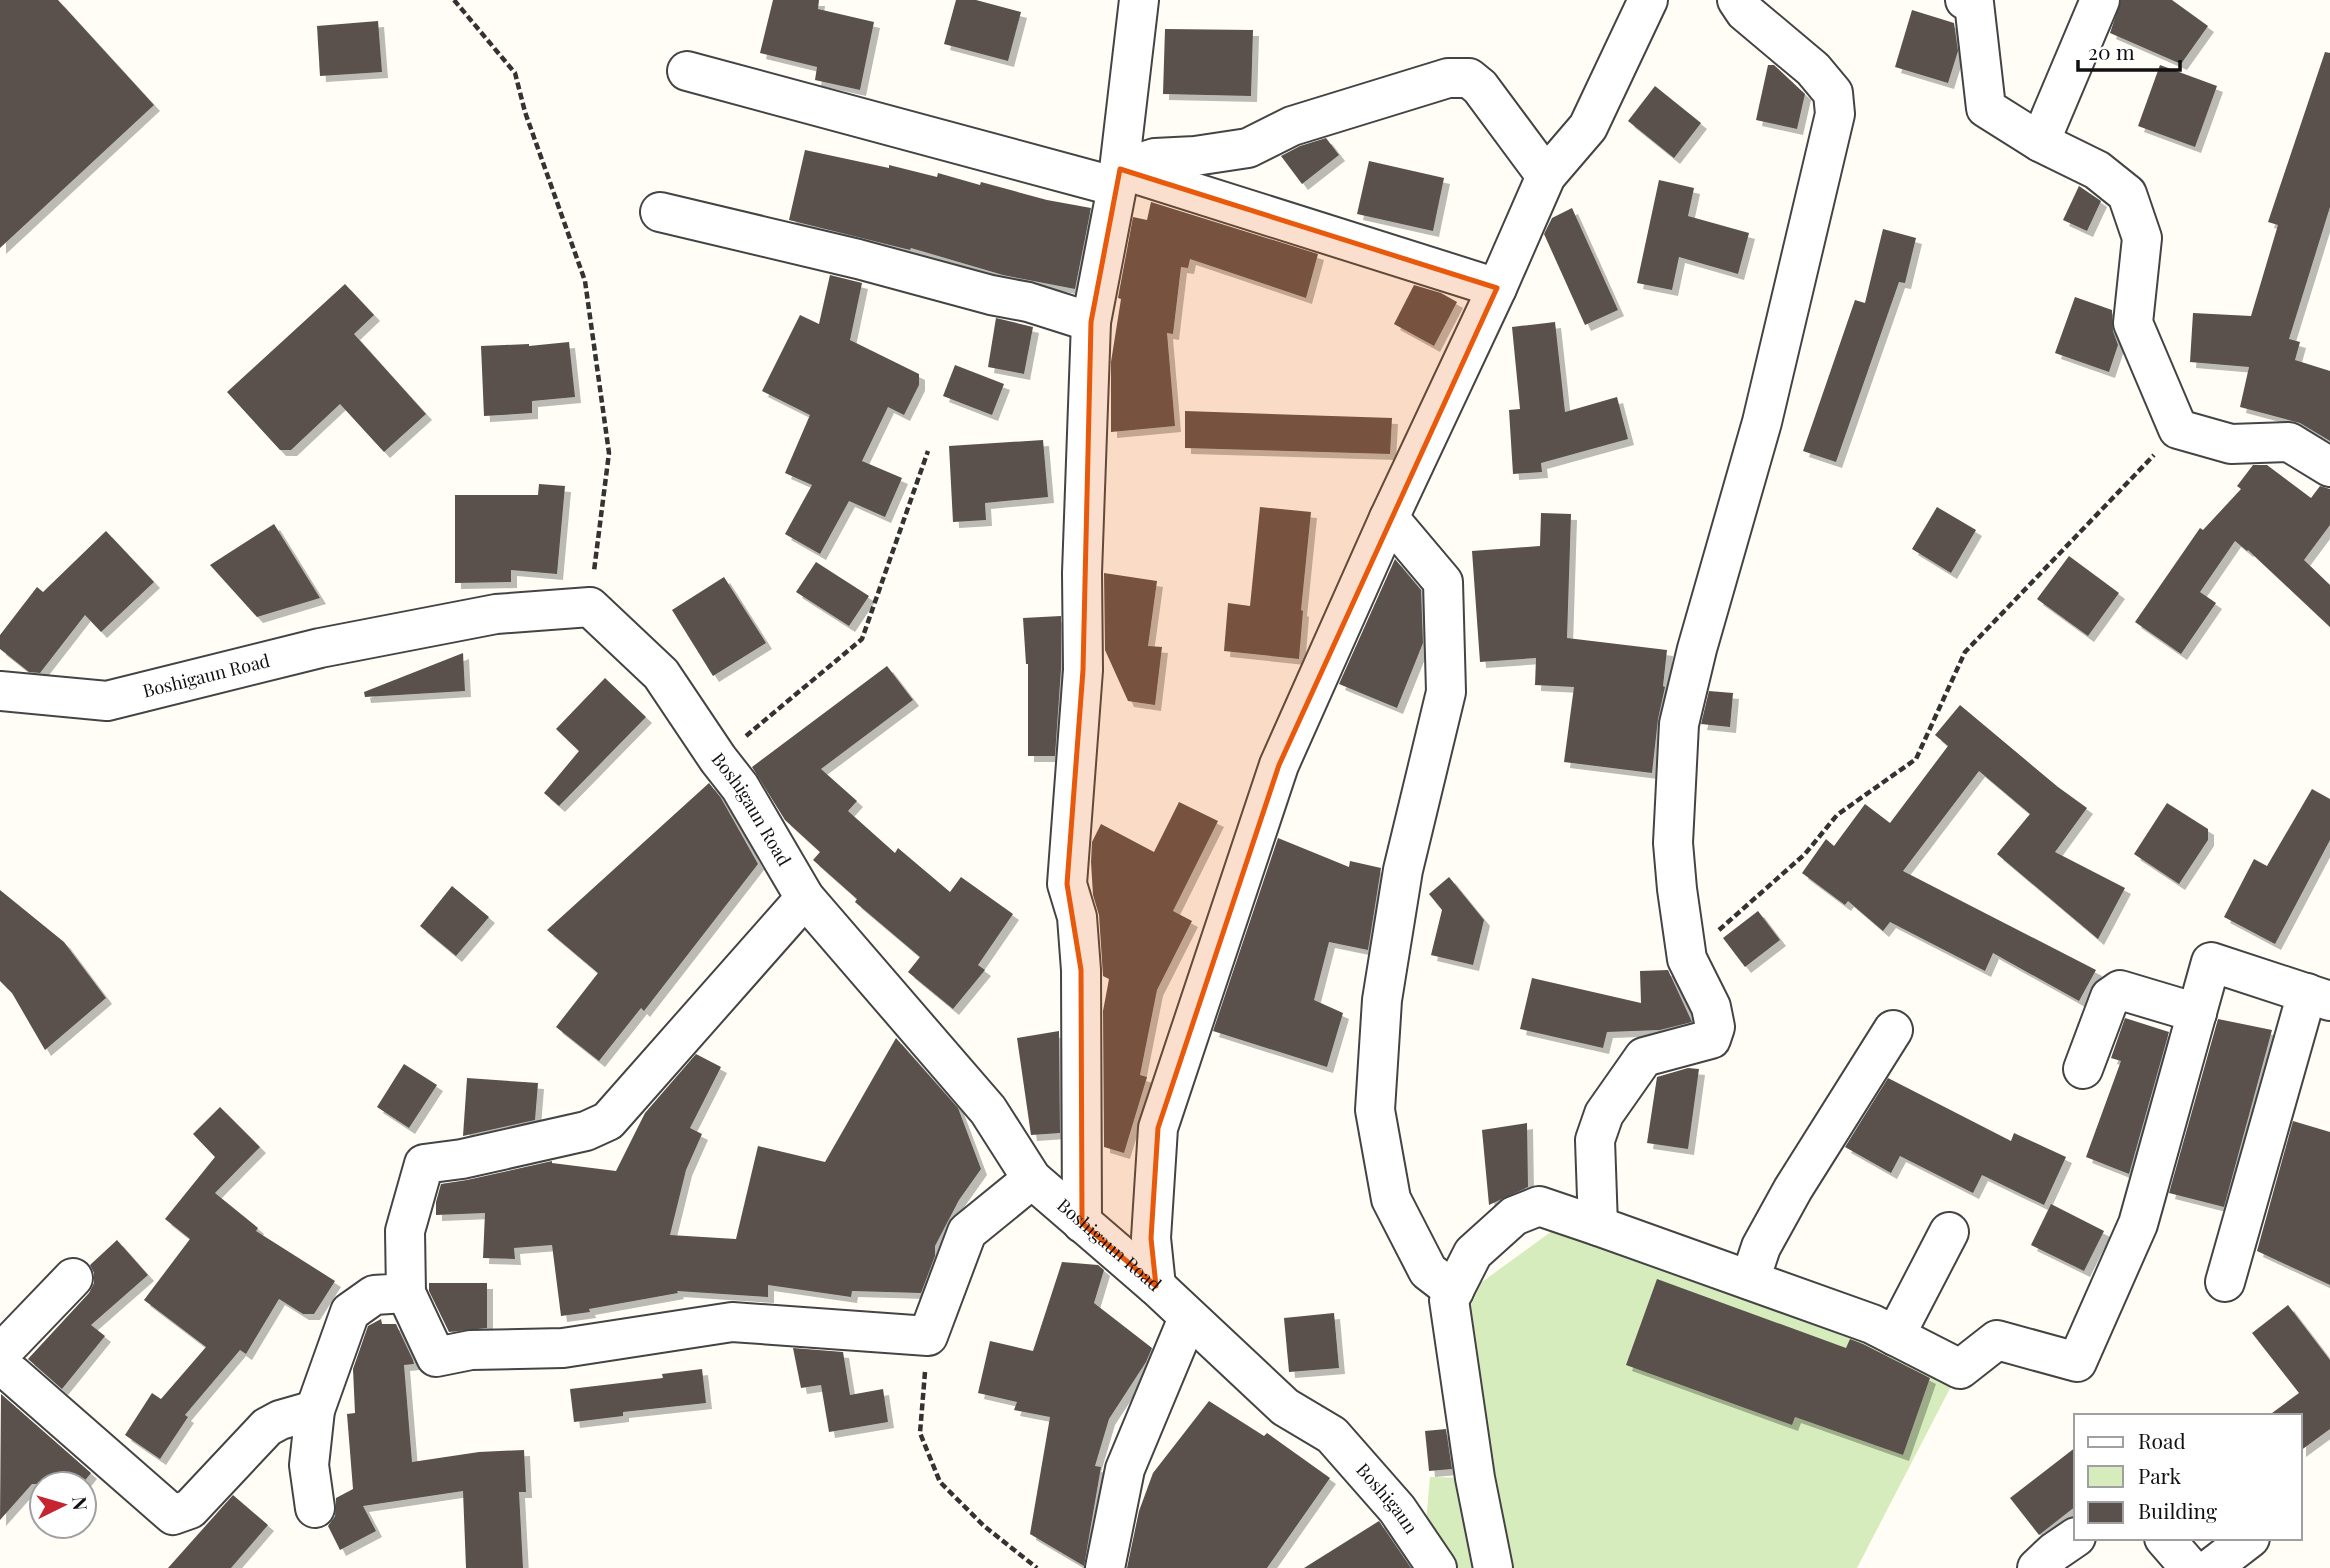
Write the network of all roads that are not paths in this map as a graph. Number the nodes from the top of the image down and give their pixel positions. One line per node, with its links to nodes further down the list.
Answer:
1 (1139, 0): 9 (street)
2 (1648, 0): 8 (street)
3 (1737, 0): 23 (street)
4 (1965, 0): 7 (street)
5 (2100, 0): 7 (street)
6 (687, 71): 9 (street)
7 (2040, 142): 13 (street)
8 (1546, 176): 9 (street); 11 (street)
9 (1119, 178): 11 (street); 12 (street)
10 (660, 212): 12 (street)
11 (1497, 288): 14 (street)
12 (1091, 322): 22 (street)
13 (2330, 467)
14 (1389, 517): 28 (street); 29 (street)
15 (0, 691): 16 (street, Boshigaun Road)
16 (805, 898): 21 (street, Boshigaun Road); 30 (street)
17 (2318, 997): 18 (street); 27 (street)
18 (2197, 1013): 20 (street); 32 (street)
19 (1893, 1030): 26 (street)
20 (2082, 1069)
21 (1032, 1179): 22 (street, Boshigaun Road); 30 (street)
22 (1082, 1223): 28 (street, Boshigaun Road)
23 (1598, 1226): 26 (street); 29 (street)
24 (1949, 1232): 32 (street)
25 (74, 1278): 33 (street)
26 (1750, 1280): 32 (street)
27 (2225, 1282)
28 (1156, 1286): 31 (street, Boshigaun Road)
29 (1454, 1291): 42 (street)
30 (406, 1293): 34 (street)
31 (1188, 1318): 35 (street, Boshigaun Road); 40 (street)
32 (1895, 1336)
33 (3, 1372): 34 (street)
34 (315, 1410): 36 (street)
35 (1332, 1434): 41 (street, Boshigaun)
36 (315, 1508)
37 (2074, 1538): 43 (street)
38 (2166, 1540): 44 (street)
39 (2247, 1540): 45 (street)
40 (1105, 1568)
41 (1437, 1568)
42 (1493, 1568)
43 (2037, 1568)
44 (2190, 1568)
45 (2211, 1568)

